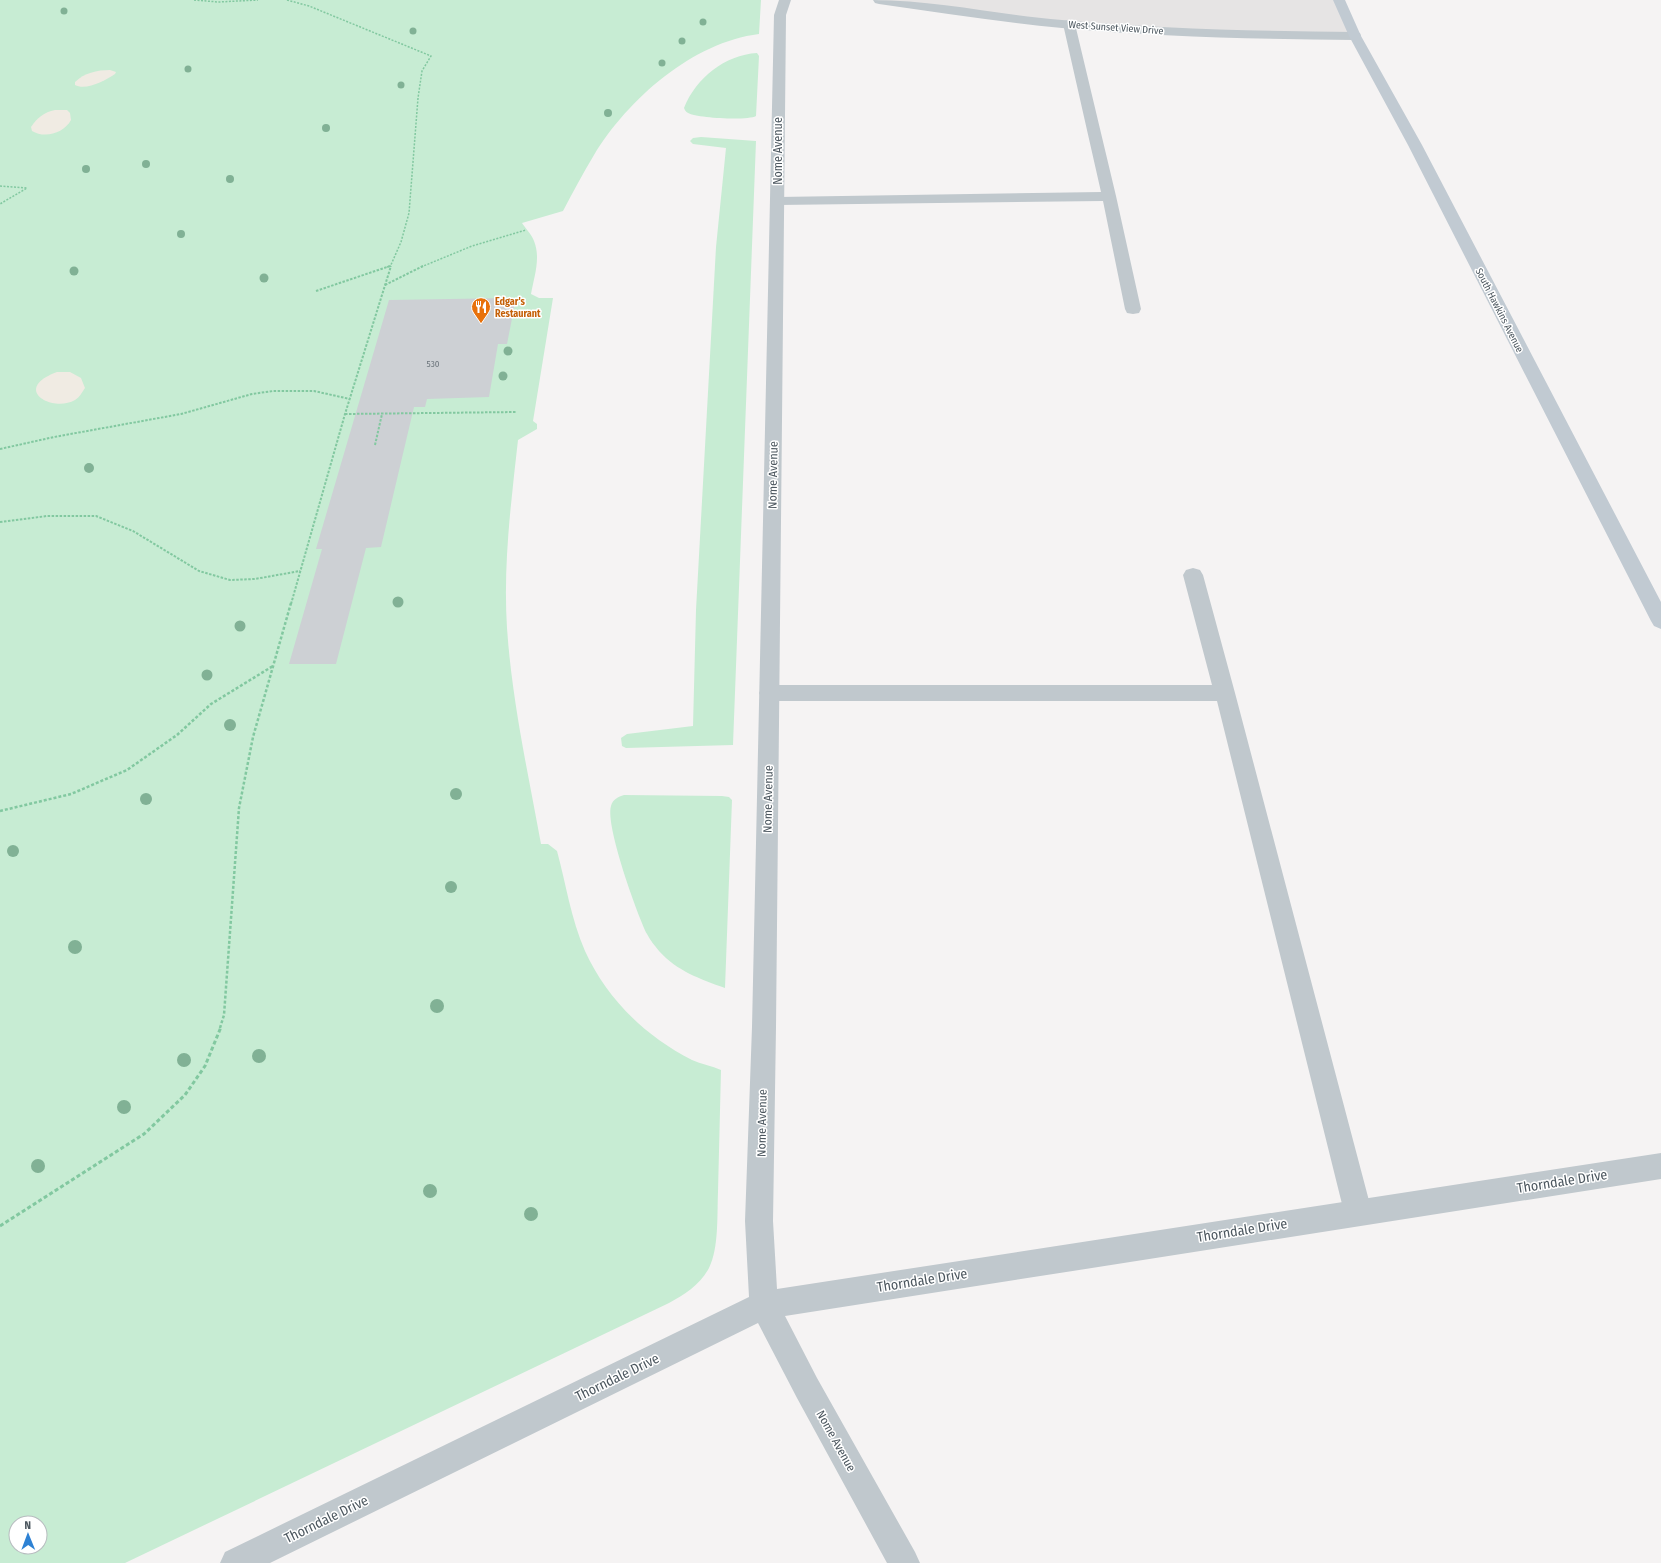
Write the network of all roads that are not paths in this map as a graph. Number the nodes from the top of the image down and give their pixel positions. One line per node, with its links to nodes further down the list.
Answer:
1 (785, 0): 7 (street, Nome Avenue)
2 (879, 0): 4 (street, West Sunset View Drive)
3 (1339, 0): 5 (main road, South Hawkins Avenue)
4 (1069, 24): 5 (street, West Sunset View Drive); 6 (street)
5 (1355, 36): 10 (main road, South Hawkins Avenue)
6 (1109, 196): 7 (street); 8 (street)
7 (778, 201): 11 (street, Nome Avenue)
8 (1133, 309)
9 (1193, 575): 12 (street)
10 (1661, 621)
11 (769, 693): 12 (street); 15 (street, Nome Avenue)
12 (1225, 694): 14 (street)
13 (1661, 1166): 14 (street, Thorndale Drive)
14 (1358, 1212): 15 (street, Thorndale Drive)
15 (764, 1305): 16 (street, Thorndale Drive); 17 (street, Nome Avenue)
16 (236, 1563)
17 (904, 1563)

